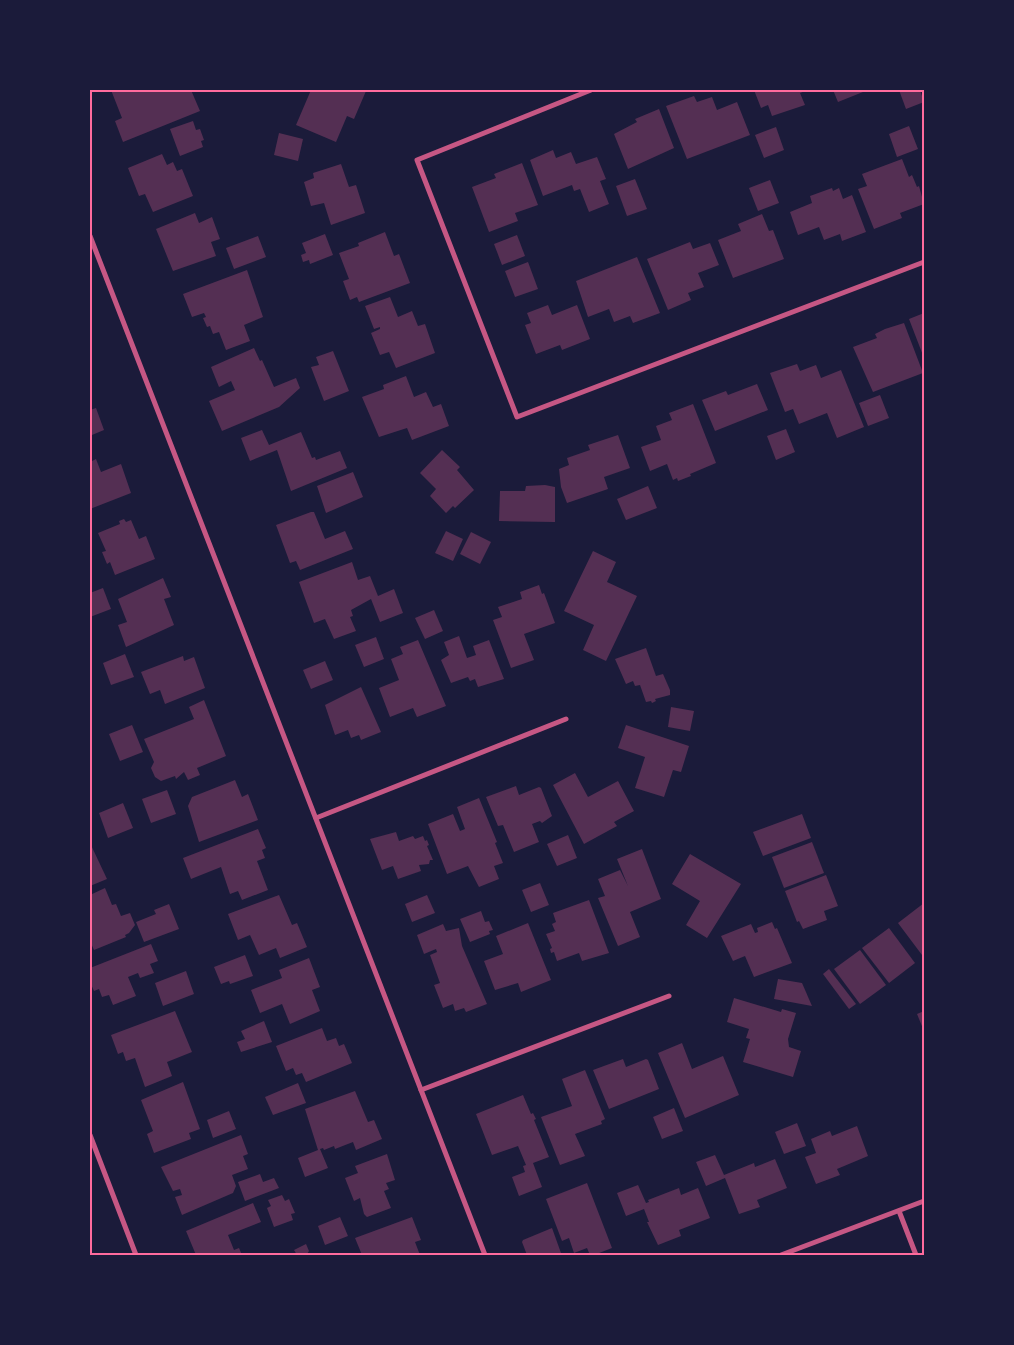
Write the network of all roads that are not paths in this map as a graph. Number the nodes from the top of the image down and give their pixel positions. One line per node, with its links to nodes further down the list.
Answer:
1 (591, 90): 3 (street)
2 (90, 236): 5 (street)
3 (924, 262)
4 (566, 719): 5 (street)
5 (316, 818): 7 (street)
6 (669, 996): 7 (street)
7 (421, 1090): 12 (street)
8 (90, 1135): 11 (street)
9 (924, 1201): 10 (street)
10 (899, 1211): 13 (street); 14 (street)
11 (136, 1255)
12 (485, 1255)
13 (782, 1255)
14 (916, 1255)

